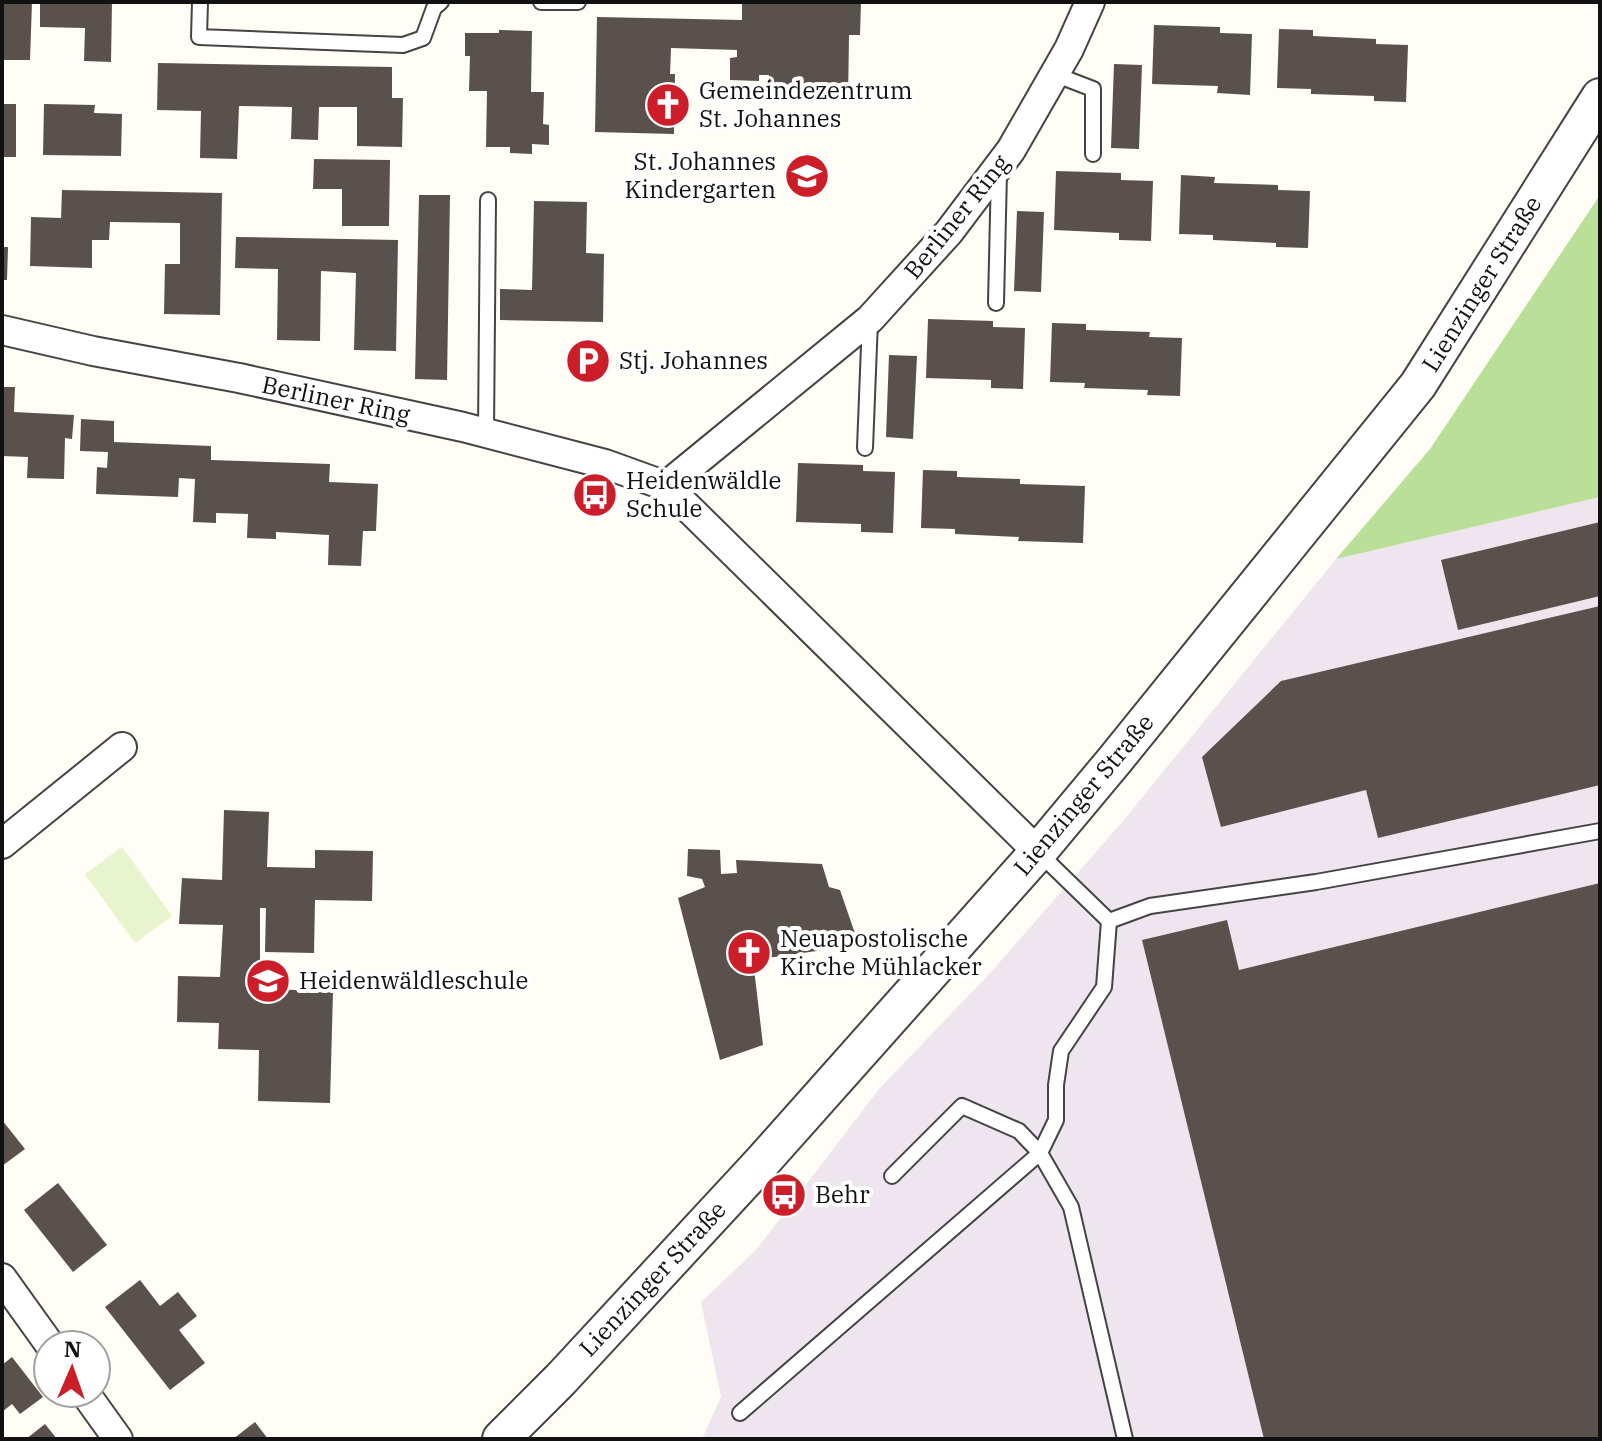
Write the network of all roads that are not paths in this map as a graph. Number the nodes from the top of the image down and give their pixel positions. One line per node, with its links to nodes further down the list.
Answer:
1 (200, 2): 2 (lane)
2 (441, 2)
3 (541, 2): 4 (lane)
4 (578, 2)
5 (1090, 2): 6 (street, Berliner Ring)
6 (1054, 74): 8 (lane); 9 (street, Berliner Ring)
7 (1600, 97): 20 (street, Lienzinger Straße)
8 (1093, 154)
9 (999, 167): 11 (lane); 12 (street, Berliner Ring)
10 (488, 200): 14 (lane)
11 (996, 303)
12 (870, 319): 15 (lane); 16 (street, Berliner Ring)
13 (2, 330): 14 (street, Berliner Ring)
14 (486, 433): 16 (street, Berliner Ring)
15 (865, 448)
16 (666, 486): 20 (street, Berliner Ring)
17 (122, 747): 19 (street)
18 (1600, 831): 21 (lane)
19 (2, 844)
20 (1038, 852): 21 (lane); 29 (street, Lienzinger Straße)
21 (1109, 921): 22 (lane)
22 (1040, 1153): 23 (lane); 27 (lane); 30 (lane)
23 (892, 1176)
24 (2, 1278): 25 (street)
25 (39, 1329)
26 (96, 1409): 28 (street)
27 (740, 1413)
28 (118, 1439)
29 (501, 1439)
30 (1125, 1439)

